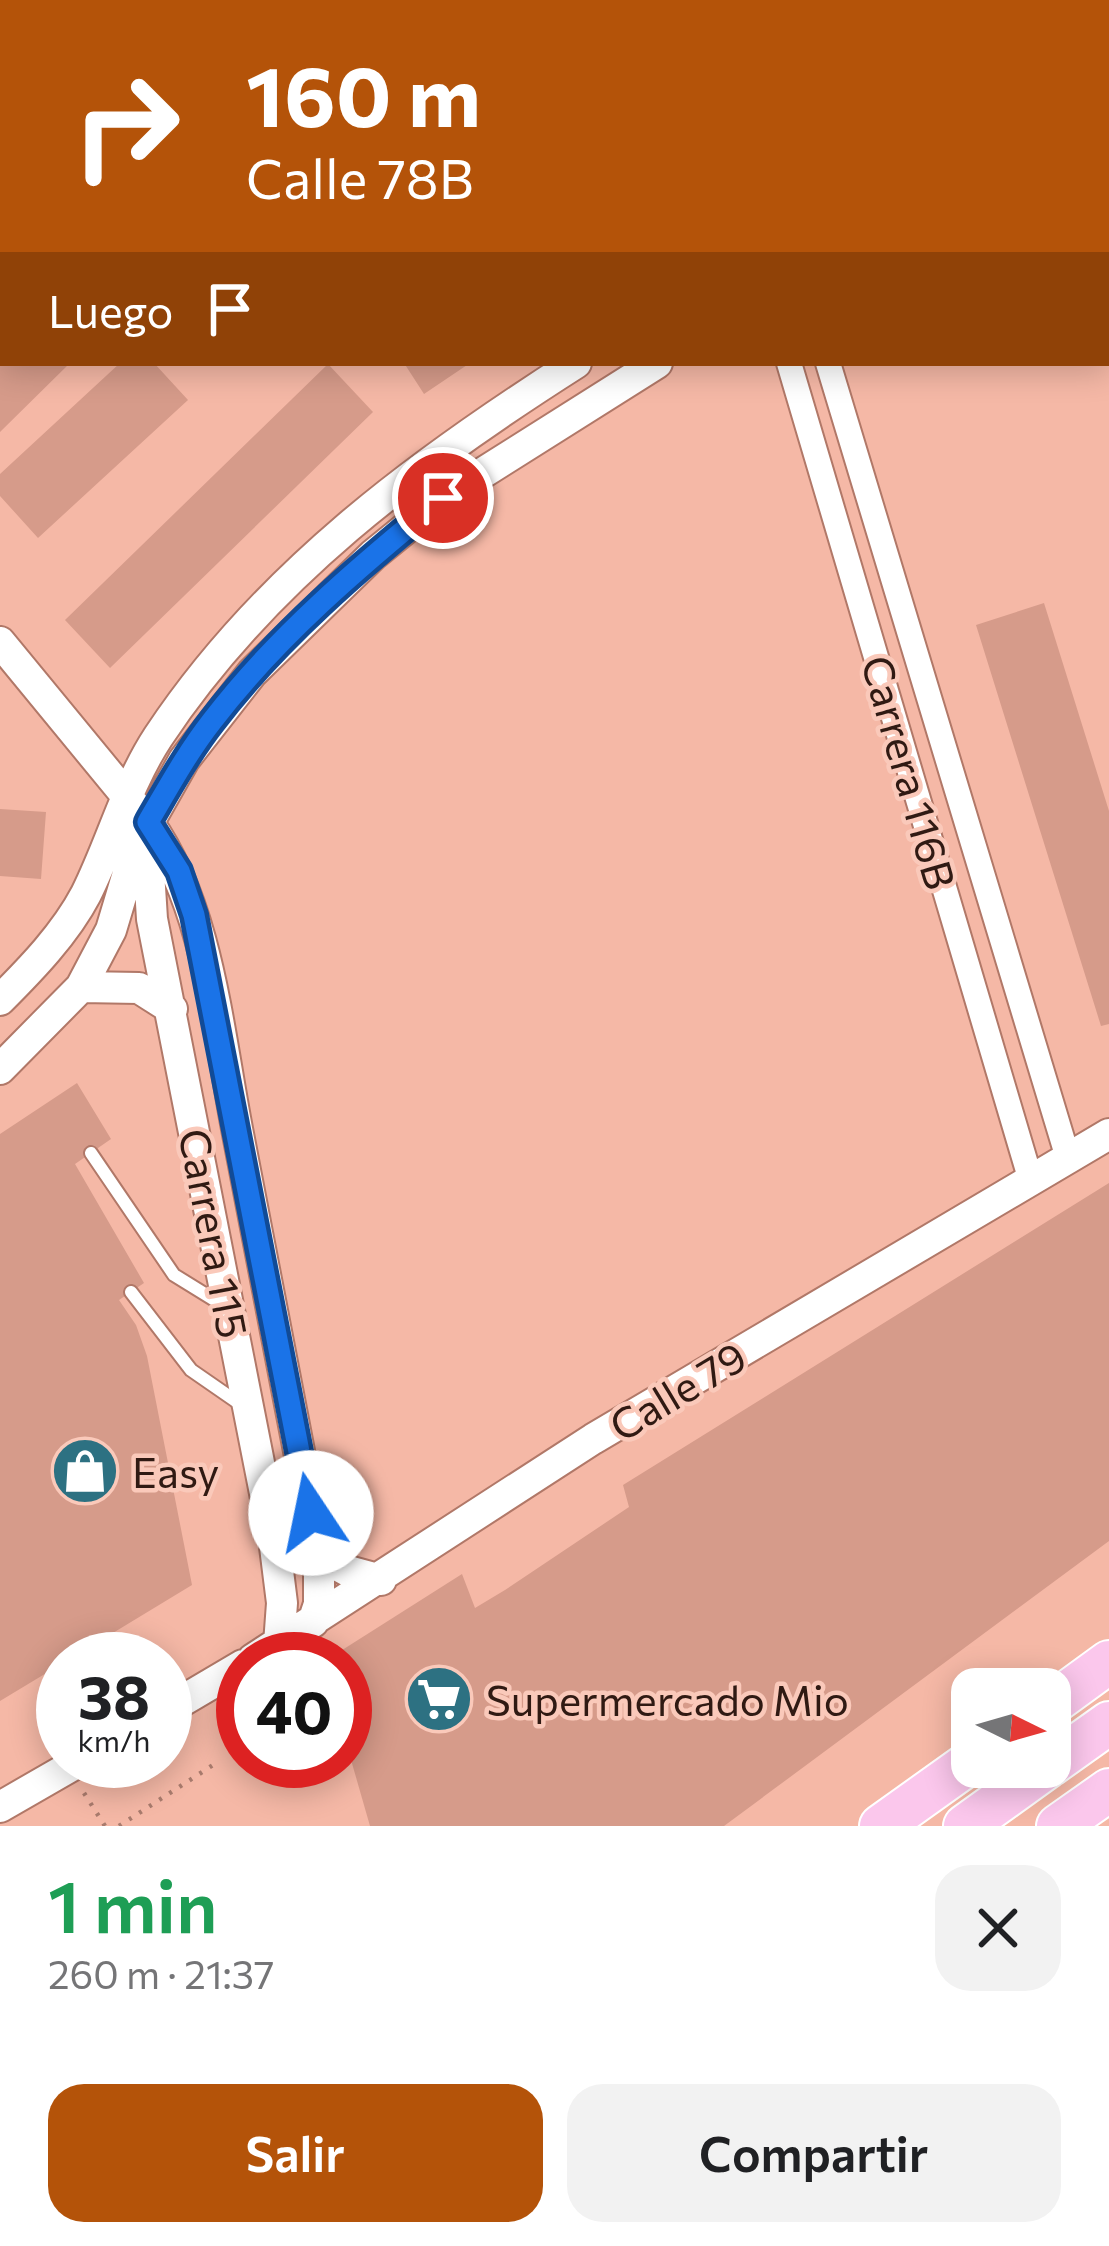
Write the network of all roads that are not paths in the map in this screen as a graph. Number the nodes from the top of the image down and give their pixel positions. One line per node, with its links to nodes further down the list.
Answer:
1 (571, 366): 6 (street)
2 (652, 366): 7 (street)
3 (790, 366): 15 (street, Carrera 116B)
4 (828, 366): 14 (street, Carrera 116B)
5 (0, 642): 6 (street, Carrera 115)
6 (126, 795): 7 (street, Carrera 115); 9 (street)
7 (148, 822): 8 (street); 10 (street, Carrera 115); 19 (street, Carrera 115)
8 (80, 987): 10 (street); 11 (street)
9 (0, 1000)
10 (172, 1009): 17 (street, Carrera 115)
11 (0, 1070)
12 (1109, 1134): 14 (street, Calle 79)
13 (91, 1153): 17 (lane)
14 (1068, 1158): 15 (street, Calle 79)
15 (1031, 1181): 20 (street, Calle 79)
16 (131, 1292): 18 (lane)
17 (230, 1309): 18 (street, Carrera 115)
18 (249, 1410): 22 (street, Carrera 115)
19 (319, 1555): 20 (street); 21 (street, Carrera 115)
20 (382, 1580): 21 (street, Calle 79)
21 (314, 1622): 23 (street, Calle 79)
22 (273, 1632)
23 (298, 1632)
24 (1109, 1662): 25 (highway)
25 (1071, 1690)
26 (1109, 1723): 27 (highway)
27 (1071, 1750)
28 (951, 1776): 33 (highway)
29 (36, 1787): 32 (street)
30 (1018, 1788): 34 (highway)
31 (1109, 1790): 35 (highway)
32 (0, 1808)
33 (881, 1826)
34 (965, 1826)
35 (1058, 1826)

